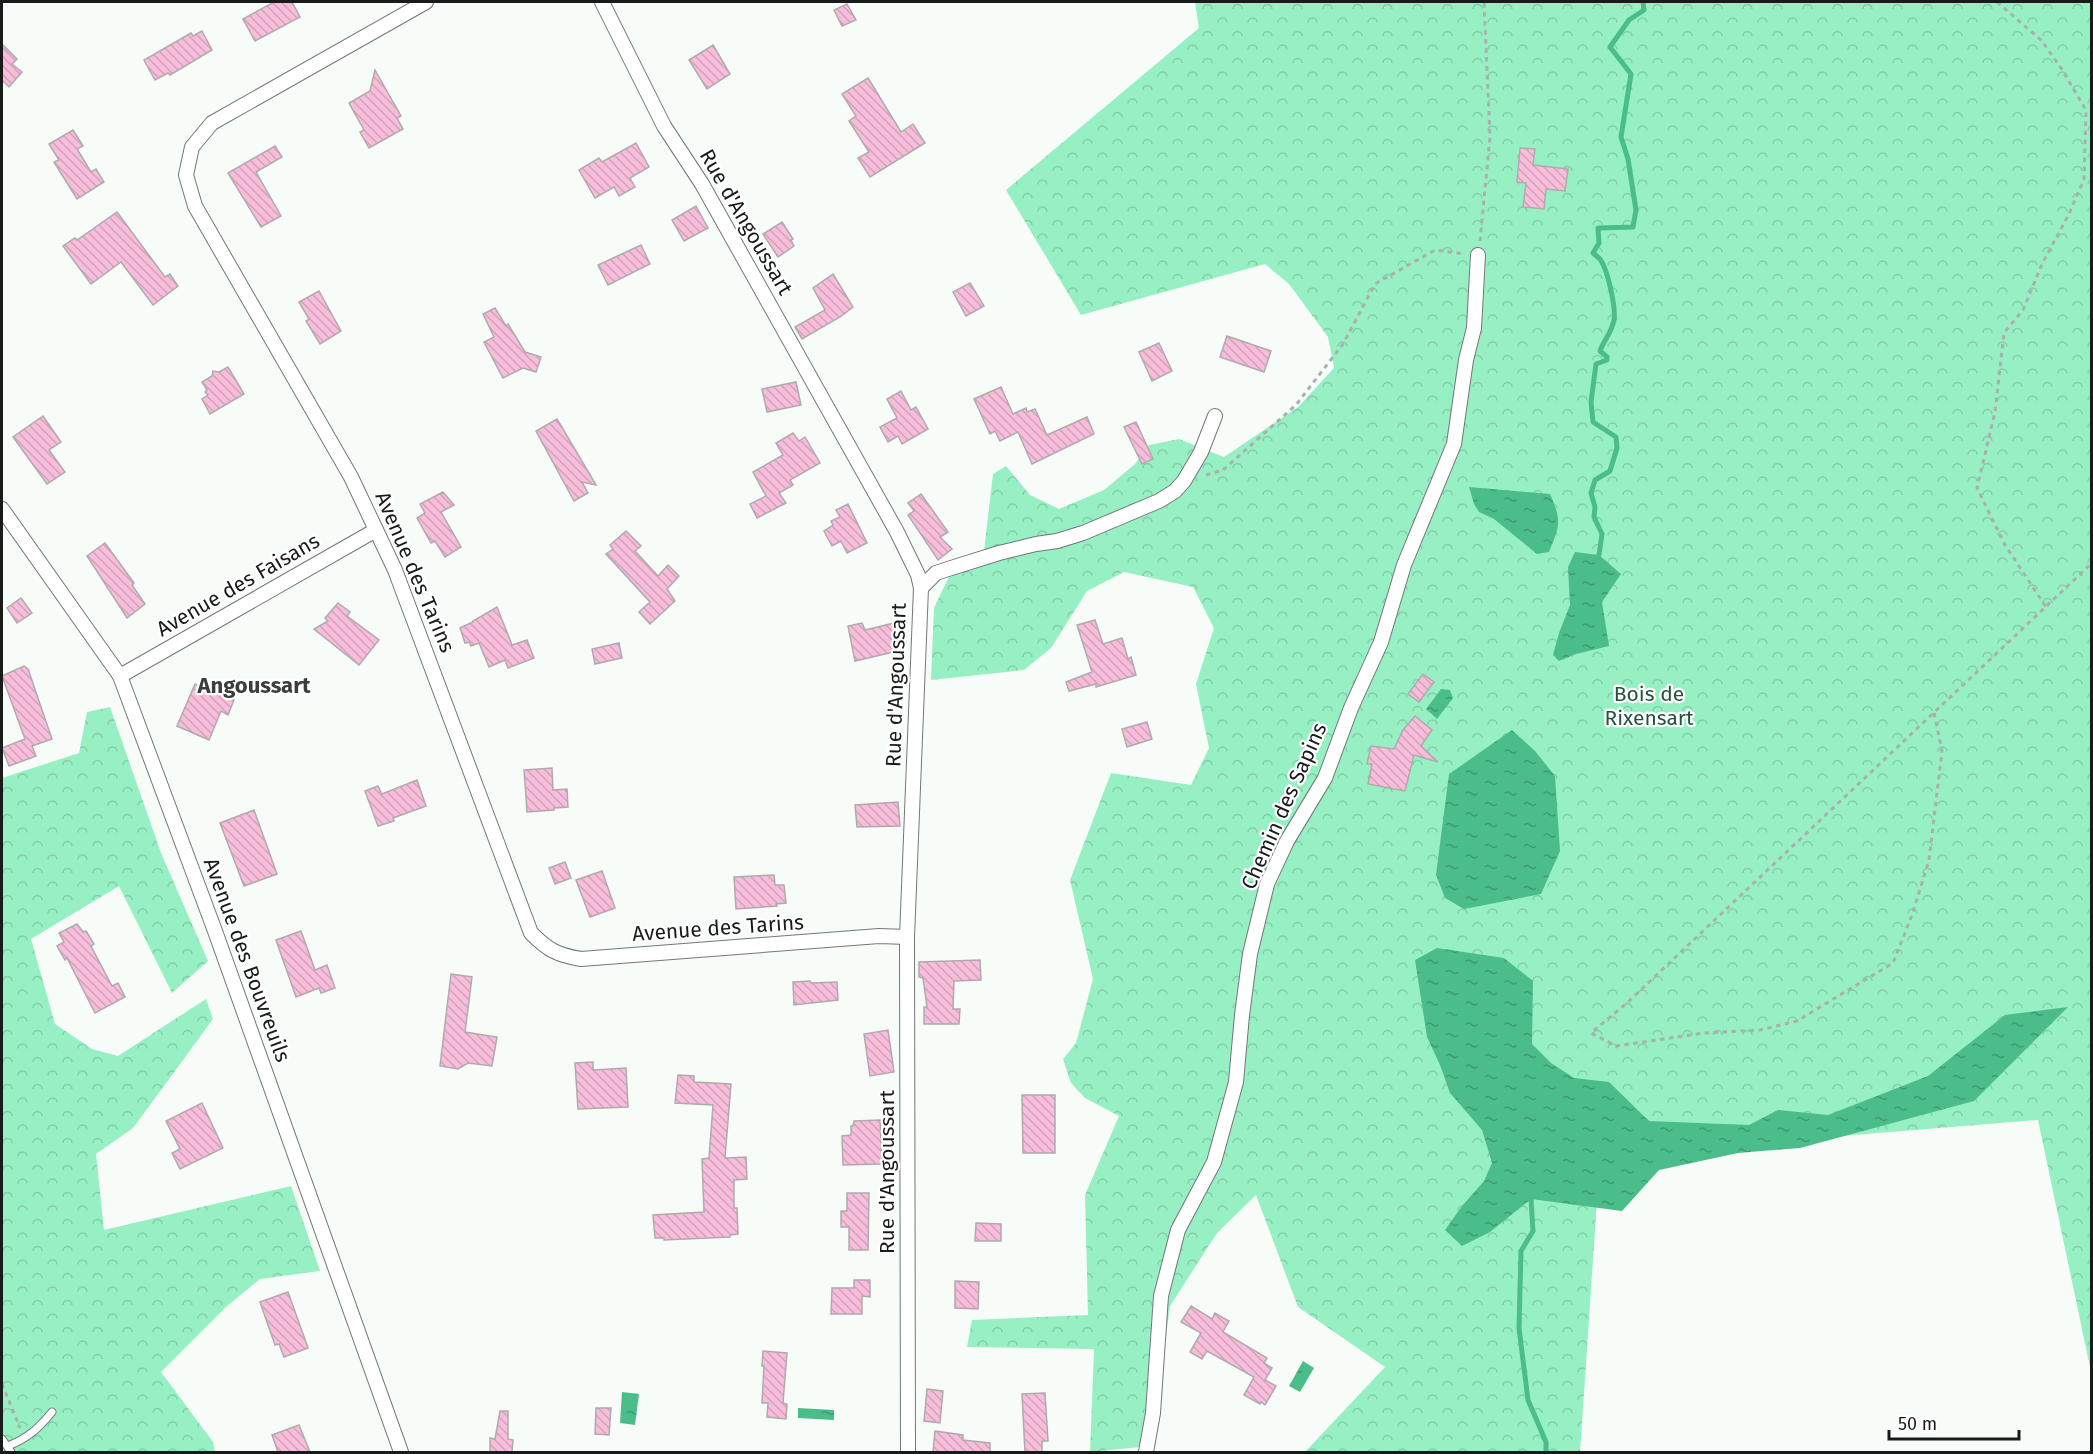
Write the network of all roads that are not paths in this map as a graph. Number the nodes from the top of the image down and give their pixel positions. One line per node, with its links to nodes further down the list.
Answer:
1 (426, 2): 6 (street, Avenue des Tarins)
2 (602, 2): 7 (street, Rue d'Angoussart)
3 (1478, 255): 15 (street, Chemin des Sapins)
4 (1215, 416): 7 (street)
5 (2, 509): 8 (street, Avenue des Bouvreuils)
6 (376, 530): 8 (street, Avenue des Faisans); 9 (street, Avenue des Tarins)
7 (921, 588): 9 (street, Rue d'Angoussart)
8 (120, 676): 13 (street, Avenue des Bouvreuils)
9 (907, 937): 14 (street, Rue d'Angoussart)
10 (52, 1412): 12 (lane)
11 (2, 1439): 12 (lane)
12 (9, 1449)
13 (401, 1452)
14 (908, 1452)
15 (1146, 1452)

